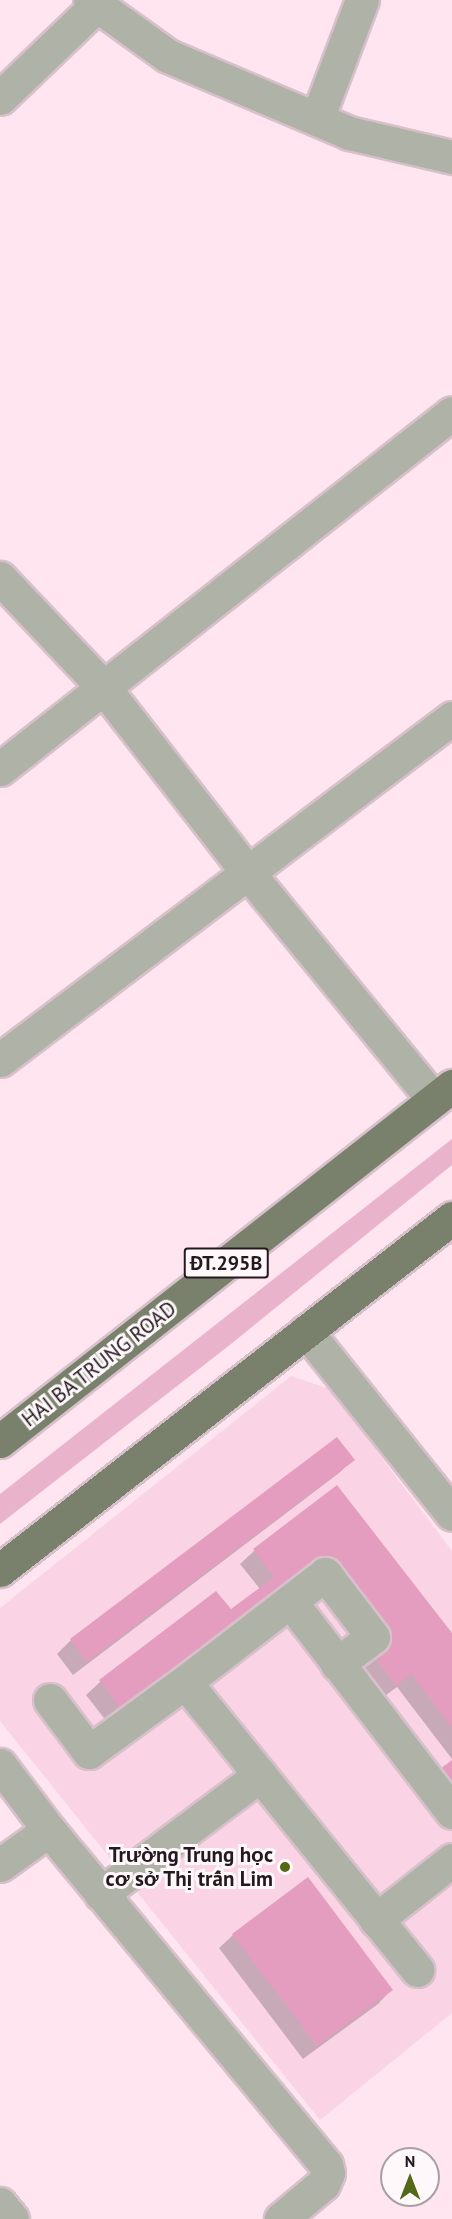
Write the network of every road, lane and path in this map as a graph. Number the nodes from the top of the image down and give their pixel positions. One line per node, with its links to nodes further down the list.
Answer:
1 (362, 0): 4 (street)
2 (94, 3): 3 (street); 4 (street)
3 (0, 98)
4 (317, 119): 5 (street)
5 (452, 157)
6 (452, 413): 8 (street)
7 (0, 578): 8 (street)
8 (104, 688): 10 (street); 11 (street)
9 (452, 718): 11 (street)
10 (0, 769)
11 (249, 874): 12 (street); 13 (street)
12 (0, 1060)
13 (443, 1093): 16 (main road, HAI BA TRUNG ROAD / ĐT.295B)
14 (452, 1218): 15 (main road)
15 (306, 1332): 17 (street); 18 (main road)
16 (0, 1441)
17 (452, 1514)
18 (0, 1570)
19 (290, 1601): 20 (street); 20 (street); 21 (street)
20 (337, 1664): 25 (street)
21 (185, 1682): 22 (street); 24 (street)
22 (50, 1700)
23 (0, 1765): 26 (street)
24 (260, 1775): 29 (street); 30 (street)
25 (452, 1812)
26 (48, 1830): 28 (street); 29 (street)
27 (452, 1860): 30 (street)
28 (0, 1865)
29 (101, 1894): 34 (street)
30 (376, 1920): 31 (street)
31 (417, 1970)
32 (0, 2204): 33 (street)
33 (12, 2219)
34 (280, 2219)

